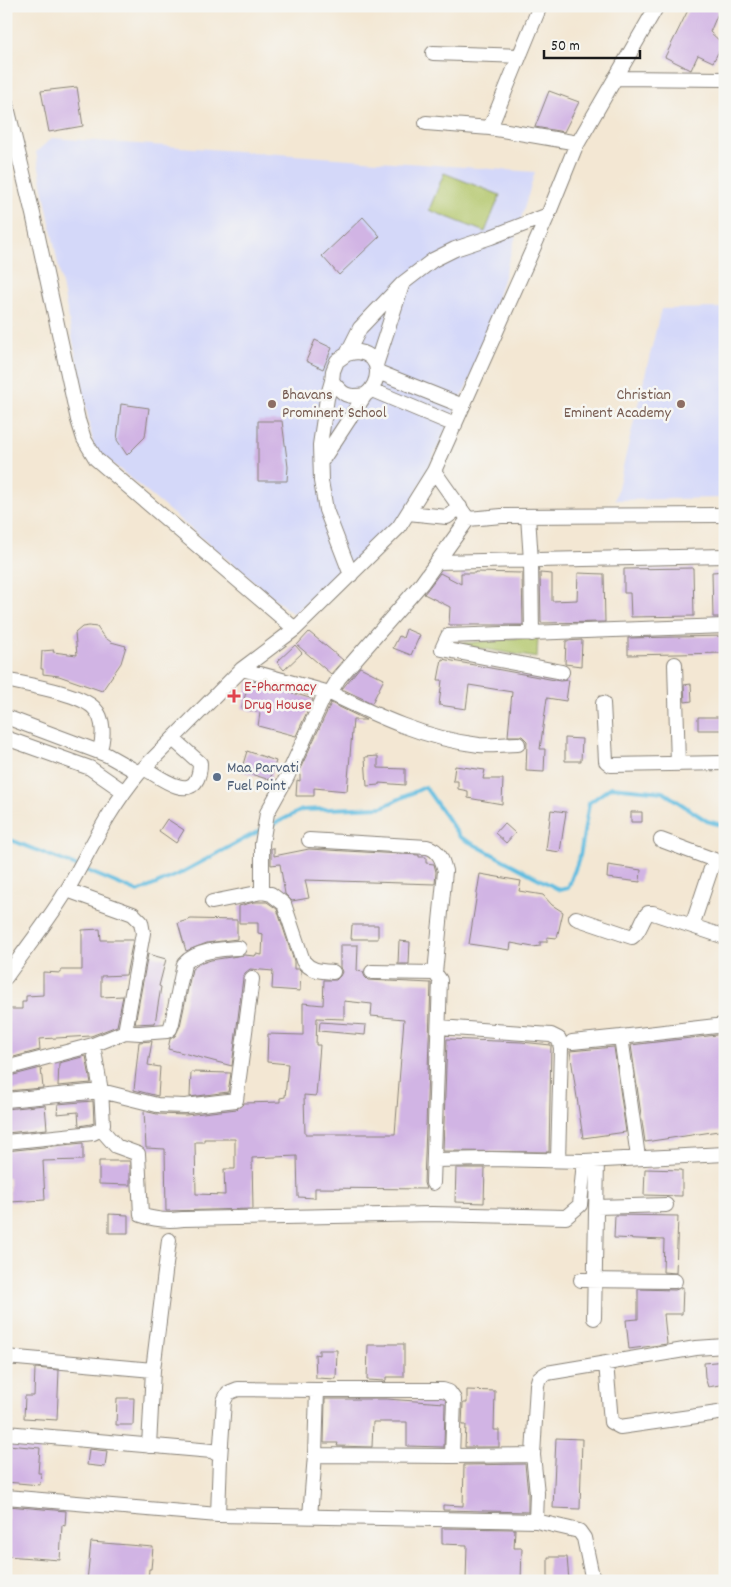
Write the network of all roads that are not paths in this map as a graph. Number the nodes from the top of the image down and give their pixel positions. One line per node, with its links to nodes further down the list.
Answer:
1 (540, 6): 4 (street)
2 (657, 6): 5 (street)
3 (433, 53): 4 (street)
4 (520, 56): 9 (street)
5 (615, 78): 6 (street); 10 (street)
6 (725, 79)
7 (6, 103): 31 (street)
8 (426, 123): 9 (street)
9 (490, 128): 10 (street)
10 (578, 143): 11 (street)
11 (548, 215): 12 (street); 17 (street)
12 (403, 283): 13 (street); 14 (street)
13 (346, 354): 14 (street); 15 (street)
14 (377, 369): 16 (street); 17 (street)
15 (332, 382): 16 (street); 19 (street)
16 (368, 393): 18 (street); 19 (street)
17 (464, 406): 18 (street)
18 (455, 425): 20 (street)
19 (321, 462): 29 (street)
20 (434, 471): 21 (street); 22 (street)
21 (460, 507): 22 (street); 25 (street)
22 (408, 513): 29 (street)
23 (725, 515): 24 (street)
24 (528, 516): 25 (street); 27 (street)
25 (468, 519): 28 (street)
26 (725, 556): 27 (street)
27 (531, 561): 28 (street); 32 (street)
28 (437, 562): 37 (street)
29 (351, 575): 31 (street)
30 (725, 626): 32 (street)
31 (295, 629): 34 (street)
32 (532, 634): 35 (street)
33 (675, 664): 45 (street)
34 (242, 669): 37 (street); 41 (street)
35 (562, 672)
36 (6, 680): 43 (street)
37 (328, 693): 42 (street); 52 (street)
38 (603, 703): 45 (street)
39 (6, 716): 43 (street)
40 (6, 738): 47 (street)
41 (173, 739): 46 (street); 46 (street)
42 (518, 744)
43 (99, 752): 46 (street)
44 (725, 763): 45 (street)
45 (678, 764)
46 (141, 771): 47 (street)
47 (123, 791): 51 (street)
48 (309, 840): 60 (street)
49 (661, 840): 50 (street)
50 (719, 862): 55 (street)
51 (68, 888): 61 (street); 65 (street)
52 (262, 892): 53 (street); 58 (street)
53 (212, 902)
54 (576, 918): 55 (street)
55 (692, 926): 56 (street)
56 (725, 937)
57 (239, 948): 65 (street)
58 (333, 972)
59 (372, 972): 60 (street)
60 (435, 973): 64 (street)
61 (6, 977)
62 (252, 979): 70 (street)
63 (725, 1025): 66 (street)
64 (439, 1027): 76 (street); 77 (street)
65 (125, 1032): 68 (street)
66 (621, 1037): 67 (street); 75 (street)
67 (572, 1042)
68 (93, 1045): 69 (street); 70 (street)
69 (6, 1068)
70 (101, 1090): 71 (street); 72 (street)
71 (6, 1100)
72 (101, 1129): 73 (street); 78 (street)
73 (6, 1142)
74 (725, 1154): 75 (street)
75 (638, 1157): 78 (street)
76 (434, 1160): 77 (street); 79 (street)
77 (558, 1160): 78 (street)
78 (590, 1160): 81 (street)
79 (433, 1184)
80 (666, 1205): 81 (street)
81 (597, 1207): 83 (street)
82 (169, 1240): 89 (street)
83 (588, 1280): 84 (street); 85 (street)
84 (675, 1281)
85 (594, 1318)
86 (725, 1346): 88 (street)
87 (6, 1357): 89 (street)
88 (606, 1363): 91 (street); 95 (street)
89 (154, 1370): 93 (street)
90 (317, 1390): 94 (street); 96 (street); 97 (street)
91 (725, 1412)
92 (6, 1434): 93 (street)
93 (148, 1446): 97 (street)
94 (314, 1454): 96 (street); 100 (street)
95 (533, 1455): 96 (street); 101 (street)
96 (452, 1456)
97 (220, 1458): 99 (street)
98 (6, 1498): 99 (street)
99 (218, 1515): 100 (street)
100 (310, 1516): 101 (street)
101 (536, 1521): 102 (street)
102 (593, 1581)

